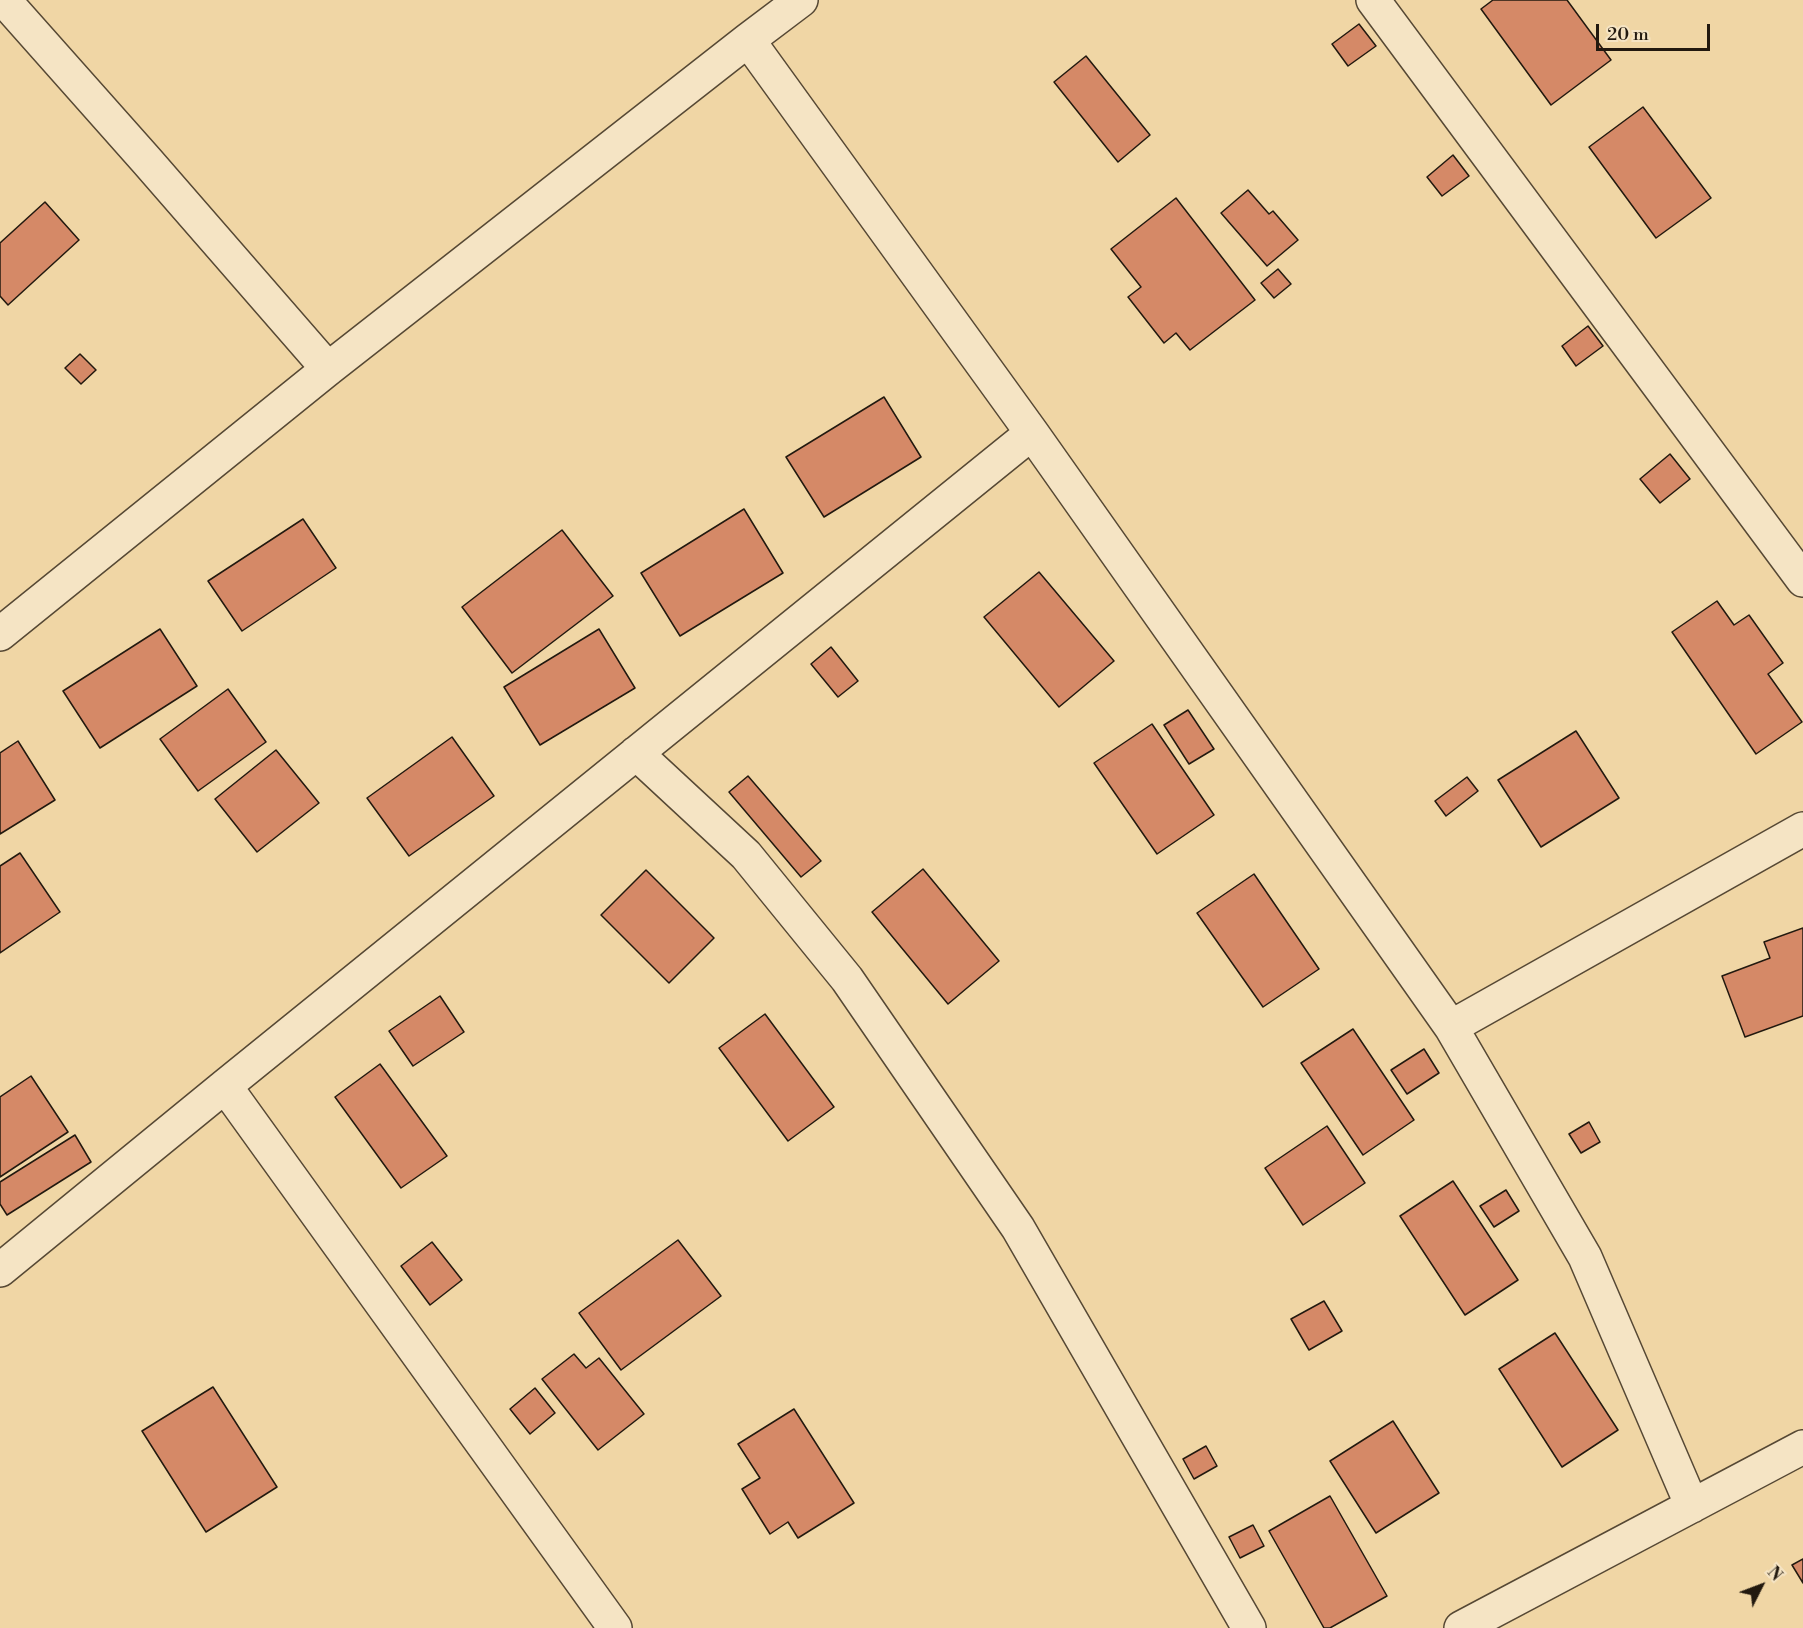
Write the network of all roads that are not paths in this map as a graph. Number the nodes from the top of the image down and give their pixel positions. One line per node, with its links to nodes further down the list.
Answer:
1 (4, 0): 5 (street)
2 (801, 0): 4 (street)
3 (1373, 0): 7 (street)
4 (748, 39): 5 (street); 6 (street)
5 (328, 369): 8 (street)
6 (1032, 433): 9 (street); 11 (street)
7 (1803, 580)
8 (0, 634)
9 (636, 753): 12 (street); 17 (street)
10 (1803, 829): 11 (street)
11 (1451, 1026): 15 (street)
12 (225, 1086): 13 (street); 16 (street)
13 (0, 1270)
14 (1803, 1447): 15 (street)
15 (1692, 1506): 18 (street)
16 (615, 1628)
17 (1249, 1628)
18 (1461, 1628)

